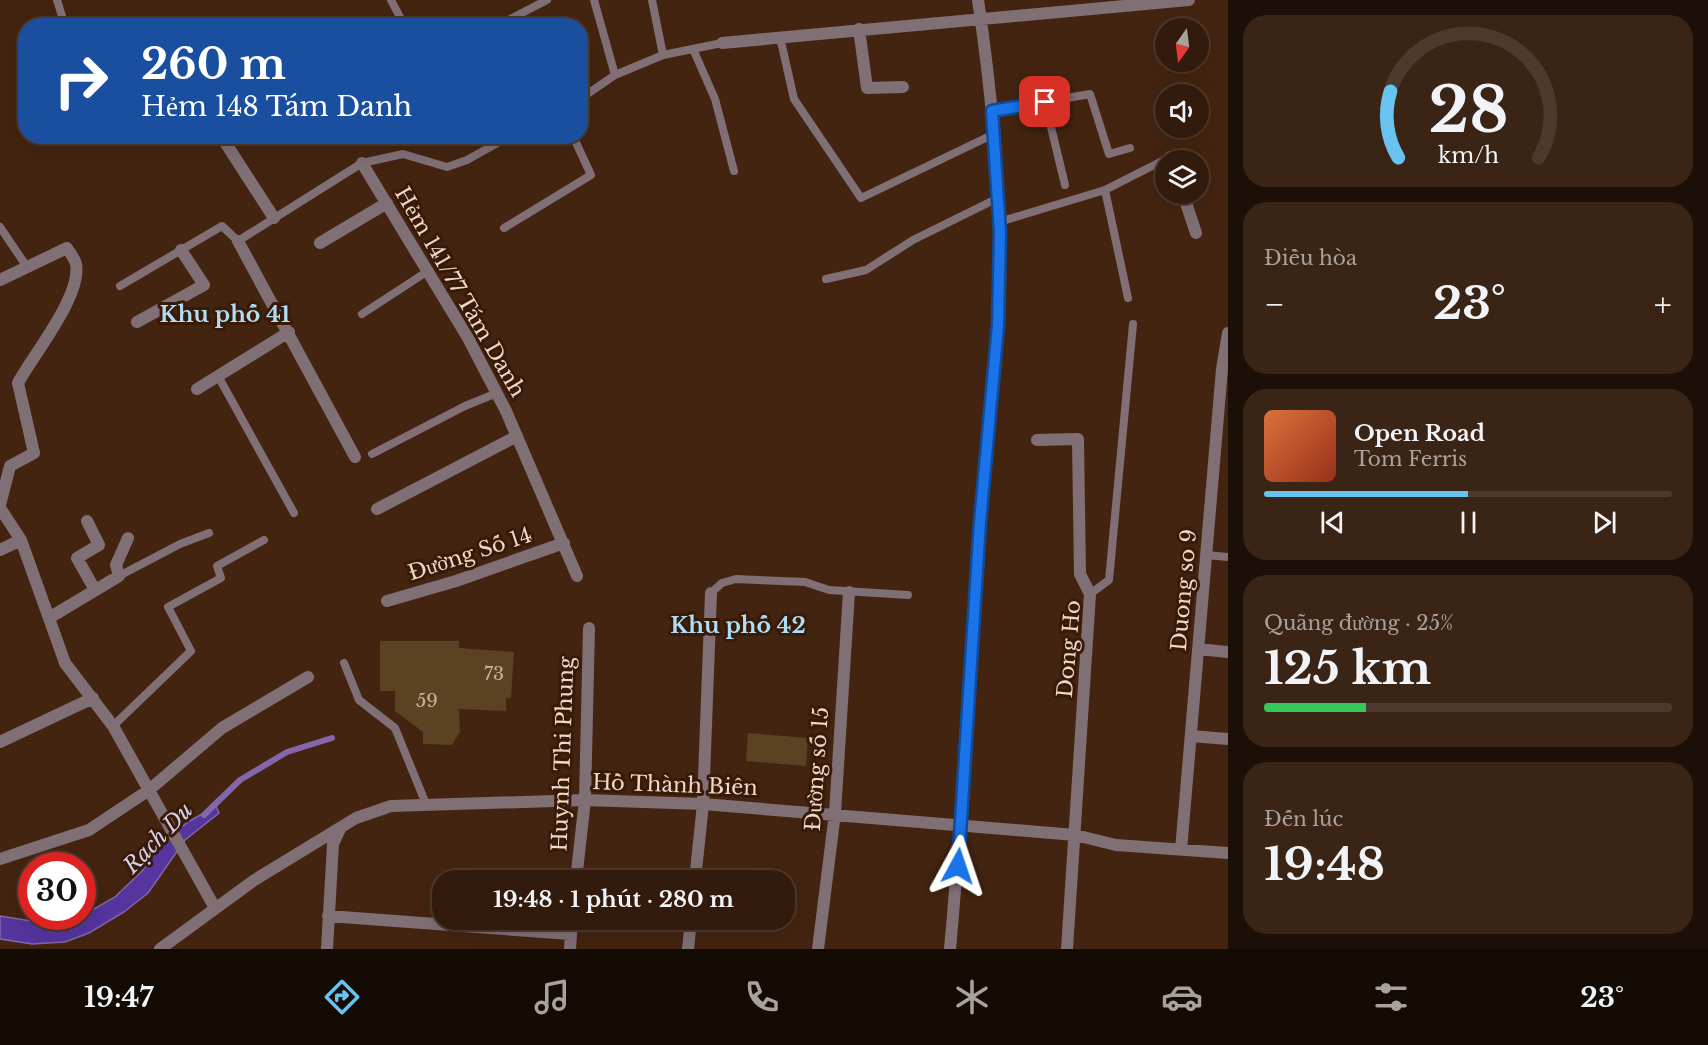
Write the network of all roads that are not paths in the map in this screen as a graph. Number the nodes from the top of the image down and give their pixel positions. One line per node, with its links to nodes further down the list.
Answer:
1 (57, 0): 8 (lane)
2 (391, 0): 9 (lane)
3 (547, 0): 10 (lane)
4 (594, 0): 17 (lane)
5 (652, 0): 16 (lane)
6 (978, 0): 11 (street)
7 (1189, 0): 11 (street)
8 (63, 18)
9 (400, 18)
10 (512, 18)
11 (981, 18): 12 (street); 21 (street)
12 (859, 29): 13 (street); 18 (street)
13 (780, 37): 14 (street); 22 (lane)
14 (722, 43): 15 (lane)
15 (693, 49): 16 (lane); 29 (lane)
16 (663, 55): 17 (lane)
17 (615, 75): 19 (lane)
18 (903, 87)
19 (588, 94)
20 (1045, 102): 21 (lane); 26 (lane); 30 (lane)
21 (992, 111): 22 (street)
22 (994, 134): 32 (street)
23 (226, 144): 35 (street)
24 (496, 144): 27 (lane)
25 (577, 144): 38 (lane)
26 (1131, 148)
27 (362, 163): 33 (street, Hẻm 141/77 Tám Danh); 35 (lane)
28 (1155, 166): 31 (lane)
29 (734, 171)
30 (1065, 185)
31 (1105, 190): 36 (lane); 48 (lane)
32 (998, 198): 36 (street); 45 (lane)
33 (387, 203): 41 (street); 44 (street, Hẻm 141/77 Tám Danh)
34 (1186, 204): 39 (street)
35 (274, 218): 40 (lane)
36 (999, 222): 97 (street)
37 (0, 227): 43 (lane)
38 (504, 228)
39 (1196, 233)
40 (238, 241): 42 (lane); 52 (street)
41 (320, 243)
42 (181, 250): 47 (lane); 50 (street)
43 (27, 267): 46 (street); 61 (street)
44 (428, 271): 49 (lane); 56 (street, Hẻm 141/77 Tám Danh)
45 (826, 279)
46 (0, 280)
47 (120, 286)
48 (1128, 298)
49 (362, 314)
50 (137, 322)
51 (1132, 324): 78 (lane, Dong Ho)
52 (289, 332): 54 (street); 60 (street)
53 (1228, 333): 71 (street, Duong so 9)
54 (219, 376): 55 (street); 63 (lane)
55 (197, 389)
56 (497, 393): 57 (street, Hẻm 141/77 Tám Danh); 59 (lane)
57 (517, 436): 62 (street); 69 (street, Hẻm 141/77 Tám Danh)
58 (1037, 440): 78 (street)
59 (372, 454)
60 (355, 457)
61 (0, 507): 67 (street)
62 (377, 509)
63 (294, 513)
64 (87, 521): 75 (street)
65 (209, 533): 73 (lane)
66 (128, 538): 73 (street)
67 (21, 540): 70 (street); 81 (street)
68 (264, 540): 88 (lane)
69 (564, 543): 74 (street, Hẻm 141/77 Tám Danh); 80 (street, Đường Số 14)
70 (0, 550)
71 (1206, 555): 72 (lane); 83 (street, Duong so 9)
72 (1228, 557)
73 (119, 576): 75 (street)
74 (577, 576)
75 (95, 590): 81 (street)
76 (849, 592): 77 (lane); 79 (lane); 96 (street, Đường số 15)
77 (711, 593): 95 (street)
78 (1090, 594): 99 (street, Dong Ho)
79 (908, 596)
80 (387, 601)
81 (49, 618): 87 (street)
82 (589, 628): 93 (street, Huynh Thi Phung)
83 (1198, 650): 84 (street); 89 (street, Duong so 9)
84 (1228, 652)
85 (344, 663): 94 (lane)
86 (308, 677): 92 (street)
87 (93, 698): 88 (street); 91 (street)
88 (113, 726): 92 (street)
89 (1191, 736): 90 (street); 100 (street, Duong so 9)
90 (1228, 740)
91 (0, 742)
92 (149, 790): 102 (street); 105 (street)
93 (585, 800): 94 (street, Hồ Thành Biên); 95 (street, Hồ Thành Biên); 103 (street, Huynh Thi Phung)
94 (426, 804): 98 (street, Hồ Thành Biên)
95 (703, 804): 96 (street, Hồ Thành Biên); 104 (street)
96 (835, 813): 97 (street, Hồ Thành Biên); 114 (street, Đường số 15)
97 (962, 825): 99 (street, Hồ Thành Biên); 115 (street)
98 (341, 829): 105 (street, Hồ Thành Biên); 106 (street)
99 (1076, 835): 100 (street, Hồ Thành Biên); 116 (street, Dong Ho)
100 (1181, 850): 101 (street, Hồ Thành Biên)
101 (1228, 853)
102 (0, 859)
103 (577, 870)
104 (696, 870)
105 (215, 908): 110 (street, Hồ Thành Biên)
106 (328, 916): 109 (street); 111 (street)
107 (571, 930): 109 (street)
108 (690, 930): 113 (street)
109 (570, 934): 112 (street)
110 (160, 949)
111 (327, 949)
112 (570, 949)
113 (688, 949)
114 (819, 949)
115 (950, 949)
116 (1068, 949)

